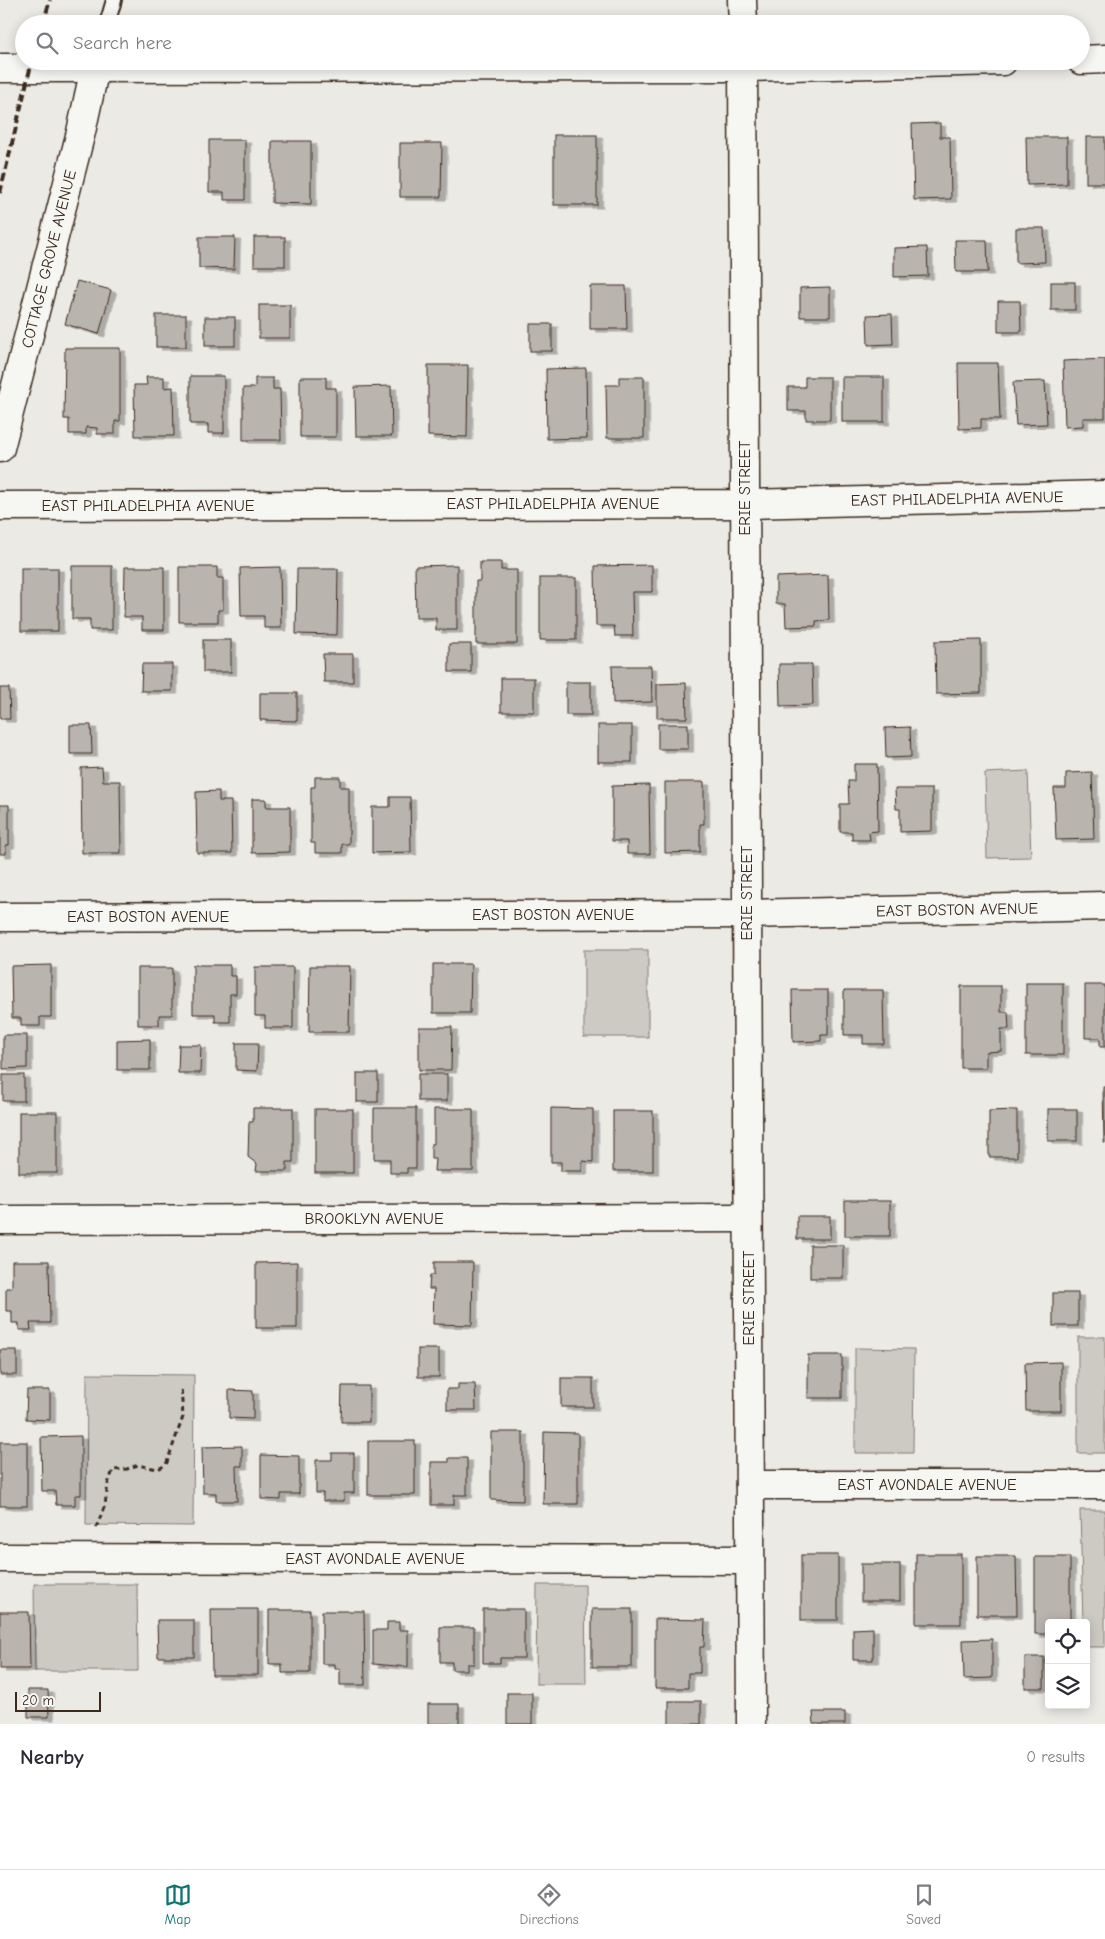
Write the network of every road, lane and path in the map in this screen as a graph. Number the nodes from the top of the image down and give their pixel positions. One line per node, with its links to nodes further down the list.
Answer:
1 (114, 0): 3 (lane)
2 (742, 0): 4 (street)
3 (110, 15)
4 (742, 15)
5 (1105, 59): 6 (street)
6 (1090, 60)
7 (0, 68): 8 (street)
8 (15, 68)
9 (95, 70): 11 (street, COTTAGE GROVE AVENUE)
10 (743, 70): 13 (street, ERIE STREET)
11 (0, 448)
12 (1105, 496): 13 (street, EAST PHILADELPHIA AVENUE)
13 (746, 504): 14 (street, EAST PHILADELPHIA AVENUE); 16 (street, ERIE STREET)
14 (0, 506)
15 (1105, 906): 16 (street, EAST BOSTON AVENUE)
16 (747, 914): 17 (street, EAST BOSTON AVENUE); 18 (street, ERIE STREET)
17 (0, 917)
18 (748, 1218): 19 (street, BROOKLYN AVENUE); 21 (street, ERIE STREET)
19 (0, 1220)
20 (181, 1386): 23 (path)
21 (750, 1485): 22 (street, EAST AVONDALE AVENUE); 25 (street, ERIE STREET)
22 (1105, 1485)
23 (96, 1528)
24 (0, 1558): 25 (street, EAST AVONDALE AVENUE)
25 (750, 1560): 26 (street, ERIE STREET)
26 (751, 1724)

